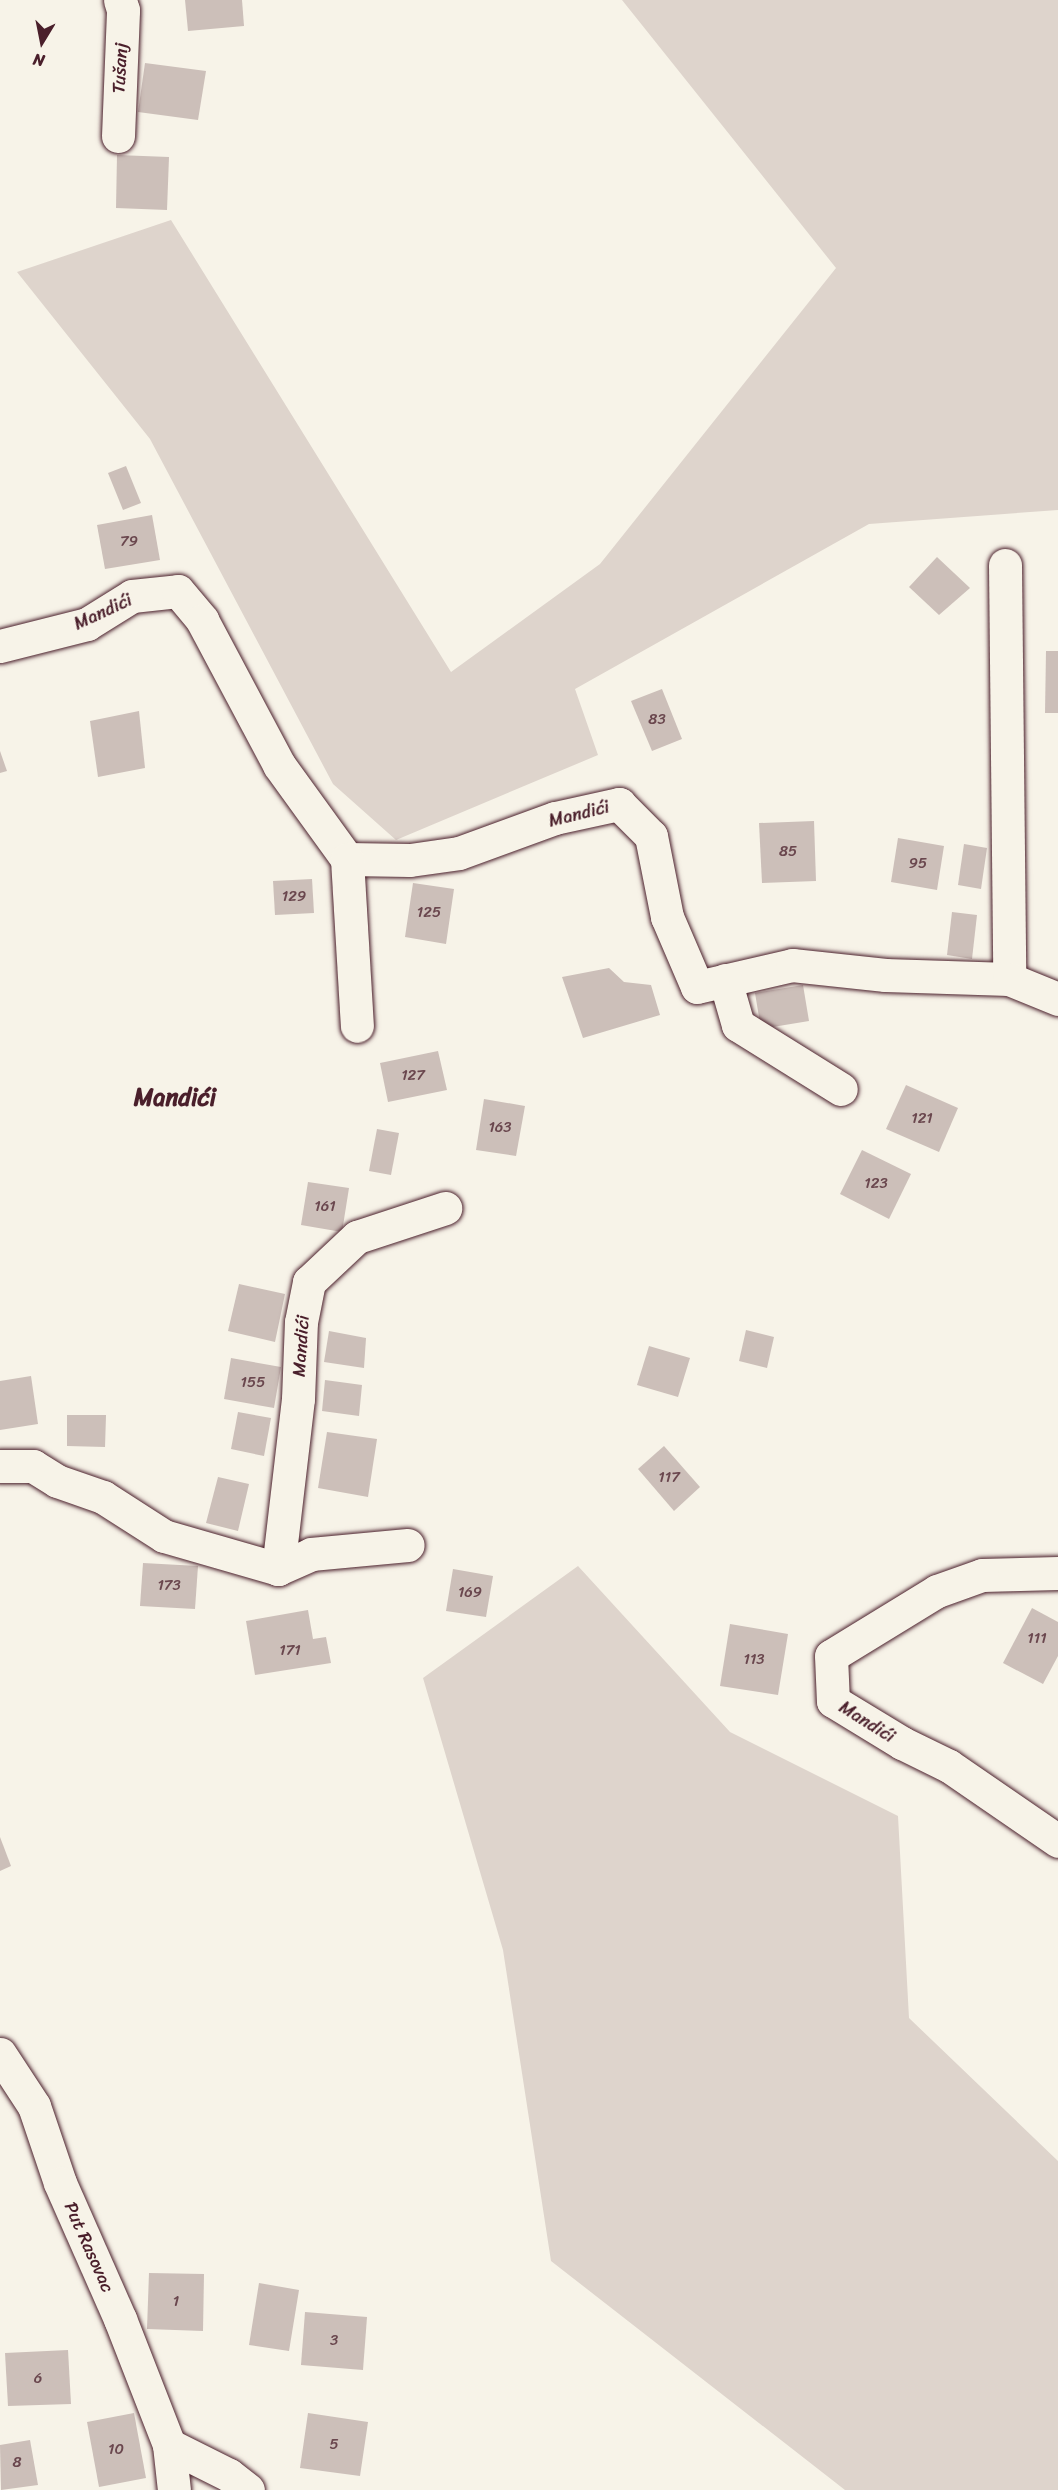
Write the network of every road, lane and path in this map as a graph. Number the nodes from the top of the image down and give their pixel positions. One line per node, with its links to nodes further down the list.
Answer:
1 (120, 0): 2 (street, Tušanj)
2 (118, 136)
3 (1005, 565): 6 (street)
4 (0, 646): 5 (street, Mandići)
5 (347, 859): 7 (street, Mandići); 9 (street)
6 (1009, 979): 7 (street, Mandići); 8 (street, Mandići)
7 (725, 980): 10 (street)
8 (1058, 999)
9 (357, 1026)
10 (842, 1089)
11 (445, 1208): 14 (street, Mandići)
12 (0, 1466): 14 (street)
13 (408, 1545): 14 (street)
14 (278, 1569)
15 (1058, 1573): 16 (street, Mandići)
16 (1058, 1841)
17 (0, 2054): 18 (street, Put Rasovac)
18 (170, 2445): 19 (street, Put Rasovac); 20 (street)
19 (174, 2490)
20 (248, 2490)

